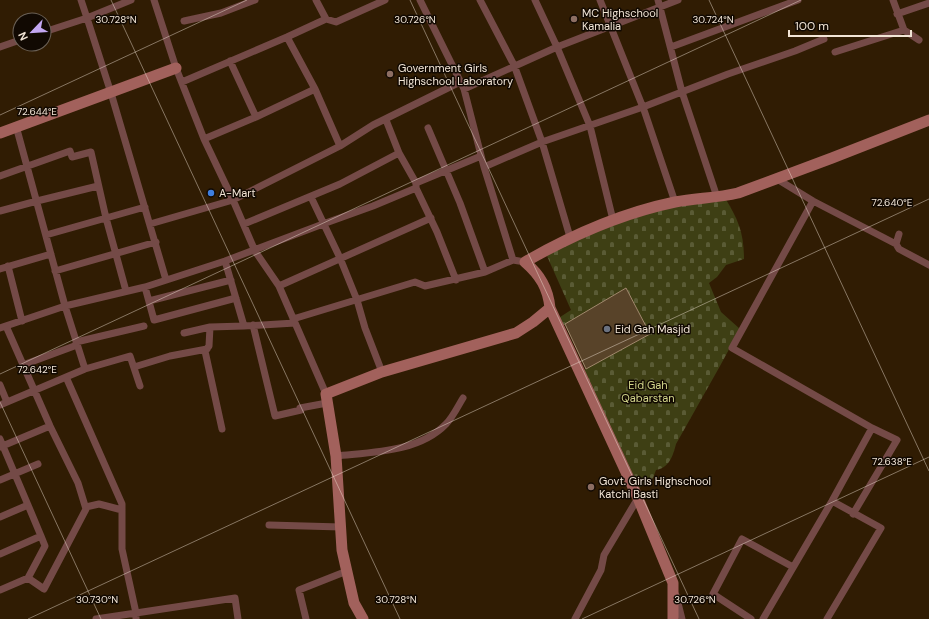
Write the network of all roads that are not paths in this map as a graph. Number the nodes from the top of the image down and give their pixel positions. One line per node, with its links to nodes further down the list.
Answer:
1 (81, 0): 17 (street)
2 (130, 0): 17 (street)
3 (154, 0): 33 (street)
4 (255, 0): 19 (street)
5 (316, 0): 18 (street)
6 (385, 0): 18 (street)
7 (480, 0): 32 (street)
8 (535, 0): 27 (street)
9 (600, 0): 20 (street)
10 (678, 0): 14 (street)
11 (798, 0): 29 (street)
12 (893, 0): 16 (street)
13 (424, 1): 35 (street)
14 (659, 3): 20 (street); 29 (street)
15 (929, 3): 16 (street)
16 (897, 14): 22 (street)
17 (87, 18): 21 (street); 37 (street)
18 (326, 19): 23 (street)
19 (184, 21)
20 (611, 26): 27 (street); 39 (street)
21 (52, 29)
22 (904, 30): 25 (street); 30 (street)
23 (287, 37): 31 (street); 36 (street)
24 (824, 39): 38 (street)
25 (919, 40)
26 (12, 43): 28 (street)
27 (557, 46): 32 (street); 44 (street)
28 (0, 47)
29 (671, 48): 38 (street)
30 (835, 52)
31 (230, 61): 34 (street); 40 (street)
32 (514, 65): 35 (street); 48 (street)
33 (176, 68): 34 (street); 37 (street)
34 (182, 82): 47 (street)
35 (462, 85): 41 (street); 51 (street)
36 (315, 88): 40 (street); 49 (street)
37 (110, 92): 43 (street); 65 (street)
38 (682, 92): 39 (street); 60 (street)
39 (643, 107): 44 (street); 64 (street)
40 (256, 117): 47 (street)
41 (386, 120): 49 (street); 50 (street)
42 (929, 120): 56 (street)
43 (16, 126): 46 (street); 52 (street)
44 (590, 126): 48 (street); 69 (street)
45 (428, 128): 54 (street)
46 (0, 133)
47 (204, 139): 62 (street)
48 (542, 142): 53 (street); 75 (street)
49 (340, 146): 62 (street)
50 (399, 153): 57 (street); 59 (street)
51 (481, 156): 53 (street); 54 (street)
52 (28, 166): 55 (street); 58 (street); 61 (street)
53 (484, 166): 82 (street)
54 (446, 170): 57 (street); 89 (street)
55 (0, 176)
56 (777, 179): 60 (street); 63 (street)
57 (416, 185): 68 (street); 72 (street)
58 (98, 186): 61 (street); 67 (street)
59 (311, 197): 71 (street); 72 (street)
60 (717, 197): 64 (street)
61 (37, 200): 66 (street); 74 (street)
62 (233, 200): 70 (street); 71 (street)
63 (813, 201): 77 (street); 124 (street)
64 (675, 202): 69 (street)
65 (145, 207): 67 (street); 70 (street)
66 (0, 211)
67 (106, 218): 74 (street); 79 (street)
68 (431, 218): 81 (street); 92 (street)
69 (613, 220): 75 (street)
70 (150, 224): 76 (street)
71 (244, 224): 78 (street)
72 (323, 224): 78 (street); 81 (street)
73 (899, 234): 77 (street)
74 (46, 235): 80 (street)
75 (570, 237): 84 (street)
76 (156, 242): 79 (street); 90 (street)
77 (896, 244): 85 (street)
78 (255, 251): 83 (street); 93 (street)
79 (116, 253): 88 (street); 95 (street)
80 (51, 254): 86 (street); 88 (street)
81 (340, 258): 93 (street); 97 (street)
82 (513, 260): 84 (street); 89 (street)
83 (225, 261): 90 (street); 91 (street)
84 (525, 262): 100 (street)
85 (929, 265)
86 (8, 266): 87 (street); 101 (street)
87 (0, 269)
88 (55, 270): 99 (street)
89 (485, 272): 92 (street)
90 (166, 280): 94 (street)
91 (231, 280): 96 (street); 98 (street)
92 (456, 280): 97 (street)
93 (279, 286): 102 (street)
94 (145, 287): 95 (street); 98 (street)
95 (126, 291): 99 (street)
96 (236, 298): 98 (street); 105 (street)
97 (357, 300): 102 (street); 114 (street)
98 (149, 301)
99 (65, 306): 101 (street); 109 (street)
100 (550, 308): 114 (street); 131 (street)
101 (22, 321): 106 (street)
102 (294, 321): 103 (street); 120 (street)
103 (253, 325): 105 (street); 120 (street)
104 (144, 326): 109 (street)
105 (244, 326): 107 (street)
106 (3, 327): 111 (street)
107 (210, 327): 108 (street); 110 (street)
108 (184, 333)
109 (77, 343): 111 (street); 113 (street)
110 (207, 349): 112 (street); 125 (street)
111 (23, 365): 118 (street)
112 (134, 367): 113 (street); 117 (street)
113 (85, 369): 115 (street)
114 (382, 372): 120 (street)
115 (66, 377): 118 (street); 135 (street)
116 (0, 385): 121 (street)
117 (140, 386)
118 (34, 390): 121 (street); 123 (street)
119 (463, 398): 127 (street)
120 (326, 399): 127 (street)
121 (7, 402): 122 (street)
122 (0, 405)
123 (50, 426): 126 (street); 134 (street)
124 (872, 428): 132 (street); 136 (street)
125 (222, 429)
126 (1, 444): 129 (street)
127 (336, 456): 139 (street)
128 (38, 464): 129 (street)
129 (15, 474): 130 (street); 133 (street)
130 (0, 480)
131 (638, 498): 145 (street); 153 (street)
132 (832, 502): 136 (street); 142 (street)
133 (28, 505): 137 (street); 140 (street)
134 (86, 506): 135 (street); 144 (street)
135 (122, 510): 147 (street)
136 (853, 514): 158 (street)
137 (0, 517)
138 (269, 525): 139 (street)
139 (341, 527): 143 (street)
140 (41, 536): 141 (street); 144 (street)
141 (0, 554)
142 (793, 567): 148 (street); 157 (street)
143 (347, 571): 151 (street); 152 (street)
144 (28, 578): 146 (street)
145 (673, 583): 154 (street); 155 (street)
146 (0, 590)
147 (136, 616): 149 (street); 150 (street)
148 (741, 617): 156 (street)
149 (96, 619)
150 (238, 619)
151 (306, 619)
152 (363, 619)
153 (575, 619)
154 (673, 619)
155 (682, 619)
156 (751, 619)
157 (763, 619)
158 (827, 619)

